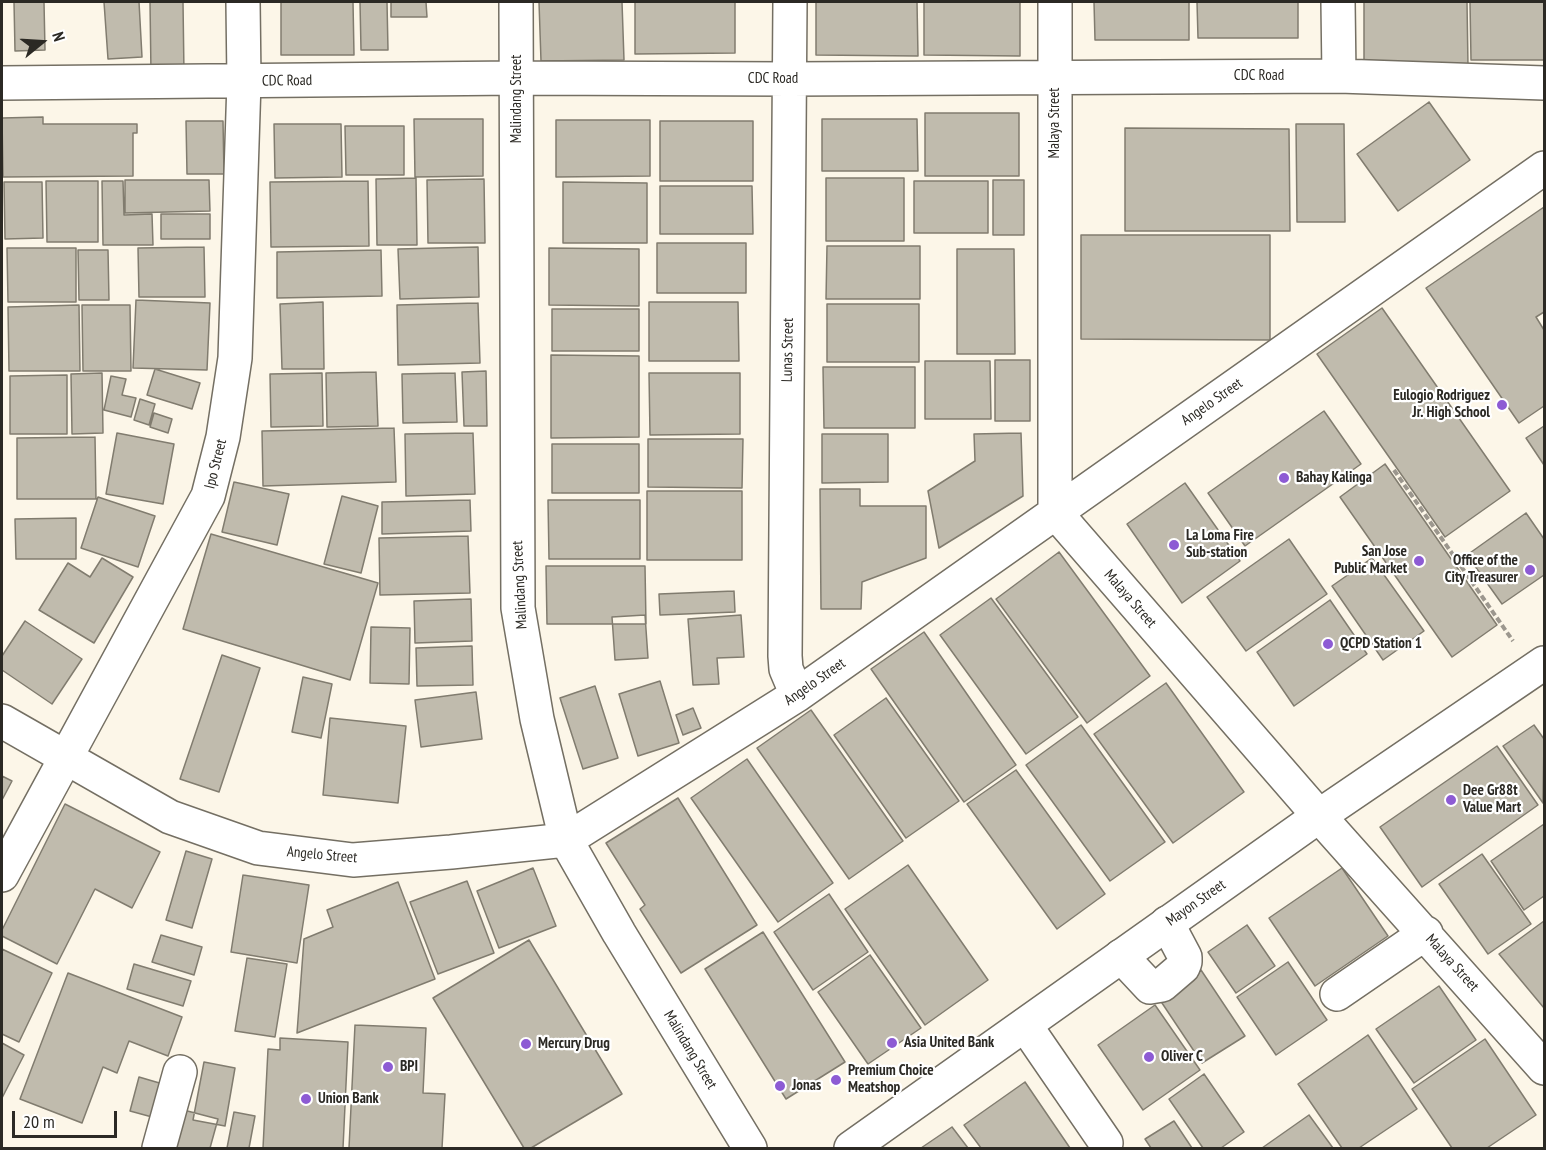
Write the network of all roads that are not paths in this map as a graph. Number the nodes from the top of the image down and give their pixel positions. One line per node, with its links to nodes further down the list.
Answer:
1 (243, 2): 10 (street, Ipo Street)
2 (516, 2): 8 (street, Malindang Street)
3 (790, 2): 9 (street, Lunas Street)
4 (1055, 2): 7 (street, Malaya Street)
5 (1338, 2): 6 (street)
6 (1339, 76): 7 (street, CDC Road); 12 (street, CDC Road)
7 (1056, 77): 9 (street, CDC Road); 14 (street, Malaya Street)
8 (517, 78): 9 (street, CDC Road); 10 (street, CDC Road); 20 (street, Malindang Street)
9 (791, 79): 16 (street, Lunas Street)
10 (244, 82): 11 (street, CDC Road); 18 (street, Ipo Street)
11 (2, 83)
12 (1545, 83)
13 (1545, 168): 14 (street, Angelo Street)
14 (1054, 513): 16 (street, Angelo Street); 19 (street, Malaya Street)
15 (1539, 666): 19 (street, Mayon Street)
16 (796, 695): 20 (street, Angelo Street)
17 (2, 721): 18 (street, Angelo Street)
18 (66, 758): 20 (street, Angelo Street); 21 (street, Ipo Street)
19 (1319, 816): 22 (street, Mayon Street); 23 (street, Malaya Street)
20 (566, 840): 31 (street, Malindang Street)
21 (2, 875)
22 (1167, 923): 24 (street, Mayon Street); 24 (street)
23 (1426, 933): 25 (street); 27 (street, Malaya Street)
24 (1121, 956): 26 (street, Mayon Street)
25 (1337, 994)
26 (1025, 1024): 29 (street); 32 (street, Mayon Street)
27 (1545, 1068)
28 (180, 1072): 30 (street)
29 (1106, 1143)
30 (159, 1149)
31 (750, 1149)
32 (851, 1149)

